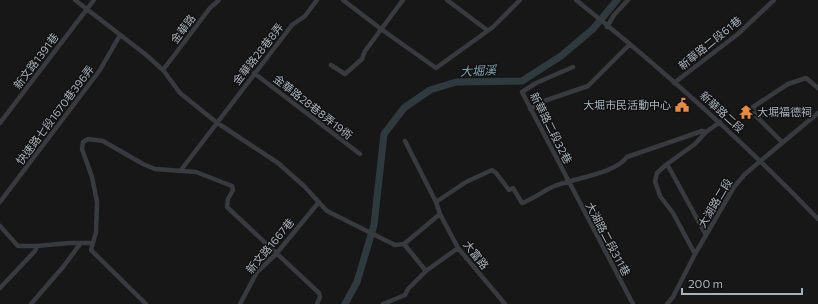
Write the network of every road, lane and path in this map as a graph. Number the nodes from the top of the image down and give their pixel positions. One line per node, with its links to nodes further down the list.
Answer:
1 (75, 0): 12 (street)
2 (94, 0): 12 (street, 新文路1391巷)
3 (219, 0): 20 (street, 金華路)
4 (317, 0): 21 (street, 金華路28巷8弄)
5 (343, 0): 14 (street)
6 (403, 0): 14 (street)
7 (447, 0): 15 (street)
8 (520, 0): 15 (street)
9 (576, 0): 13 (street, 新華路二段)
10 (628, 0): 13 (street)
11 (774, 0): 22 (street, 新華路二段61巷)
12 (87, 9): 16 (street); 28 (street, 新文路1391巷)
13 (607, 27): 17 (street, 新華路二段)
14 (381, 29): 15 (street); 18 (street)
15 (487, 30)
16 (120, 35): 20 (street); 37 (street, 快速路七段1670巷396弄)
17 (629, 45): 22 (street, 新華路二段); 24 (street)
18 (331, 65)
19 (572, 67): 24 (street, 新華路二段32巷)
20 (163, 70): 26 (street)
21 (254, 73): 26 (street, 金華路28巷8弄); 32 (street, 金華路28巷8弄19衖)
22 (674, 83): 27 (street, 新華路二段)
23 (818, 88): 31 (street)
24 (530, 109): 36 (street, 新華路二段32巷)
25 (818, 113): 31 (street, 大湖路二段)
26 (216, 122): 35 (street, 金華路28巷8弄); 38 (street)
27 (720, 122): 29 (street); 33 (street, 新華路二段)
28 (0, 123)
29 (706, 132): 34 (street); 36 (street)
30 (405, 141): 39 (street, 大富路)
31 (782, 142): 33 (street, 大湖路二段)
32 (360, 154)
33 (761, 160): 41 (street, 新華路二段); 43 (street, 大湖路二段)
34 (667, 164): 43 (street); 50 (street)
35 (181, 170): 45 (street); 49 (street)
36 (568, 181): 39 (street); 59 (street, 大湖路二段311巷)
37 (0, 202)
38 (319, 202): 46 (street); 49 (street, 新文路1667巷)
39 (436, 202): 40 (street, 大富路)
40 (440, 214): 46 (street); 48 (street, 大富路)
41 (818, 219)
42 (0, 226): 47 (street)
43 (706, 235): 50 (street, 大湖路二段)
44 (81, 243): 45 (street); 47 (street); 53 (street)
45 (92, 243): 54 (street)
46 (404, 244): 51 (street)
47 (37, 246): 52 (street)
48 (458, 248): 51 (street); 58 (street, 大富路)
49 (276, 254): 55 (street, 新文路1667巷); 56 (street)
50 (695, 254): 60 (street, 大湖路二段)
51 (426, 272): 57 (street)
52 (0, 288)
53 (31, 304)
54 (146, 304)
55 (240, 304)
56 (317, 304)
57 (383, 304)
58 (505, 304)
59 (633, 304)
60 (667, 304)

